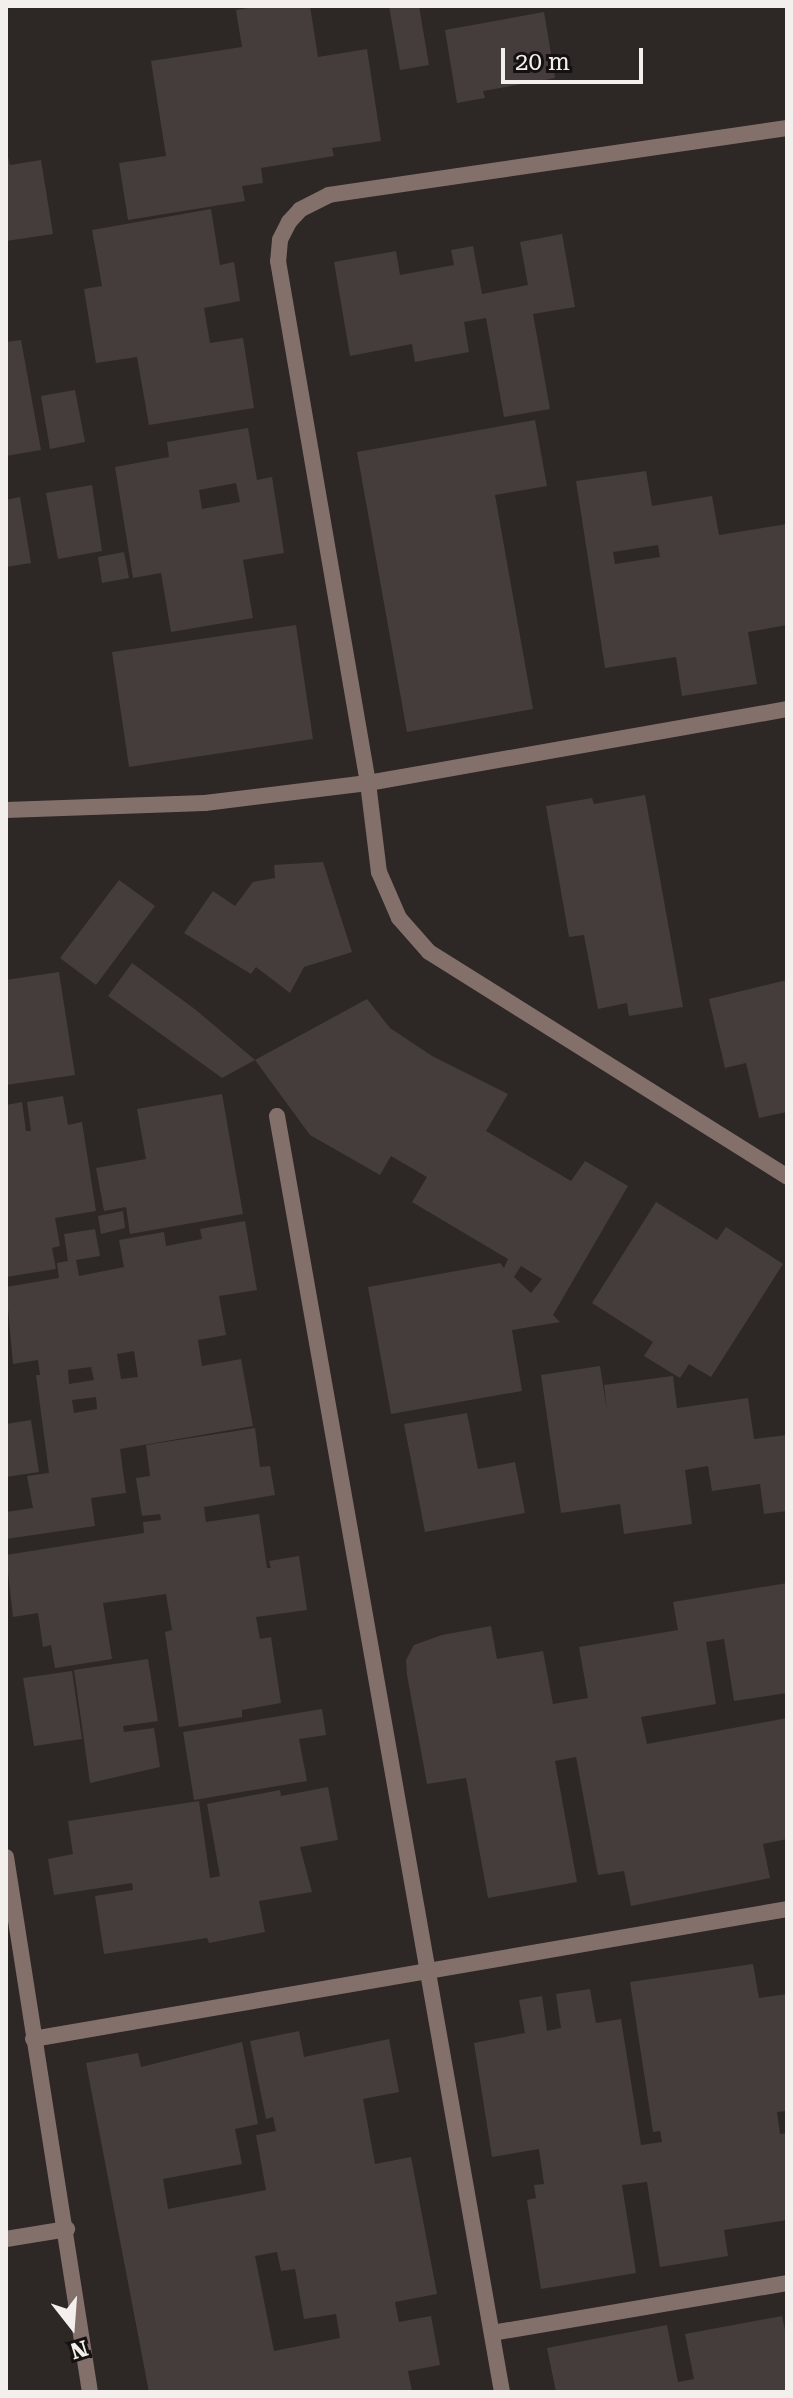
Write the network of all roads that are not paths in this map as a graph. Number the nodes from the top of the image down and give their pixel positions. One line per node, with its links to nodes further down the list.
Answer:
1 (787, 128): 3 (street)
2 (787, 709): 3 (street)
3 (368, 783): 4 (street); 6 (street)
4 (6, 810)
5 (277, 1116): 9 (street)
6 (787, 1177)
7 (6, 1857): 10 (street)
8 (787, 1909): 9 (street)
9 (426, 1974): 10 (street); 14 (street)
10 (33, 2039): 11 (street)
11 (67, 2229): 12 (street); 15 (street)
12 (6, 2239)
13 (787, 2283): 14 (street)
14 (492, 2333): 16 (street)
15 (90, 2392)
16 (502, 2392)

